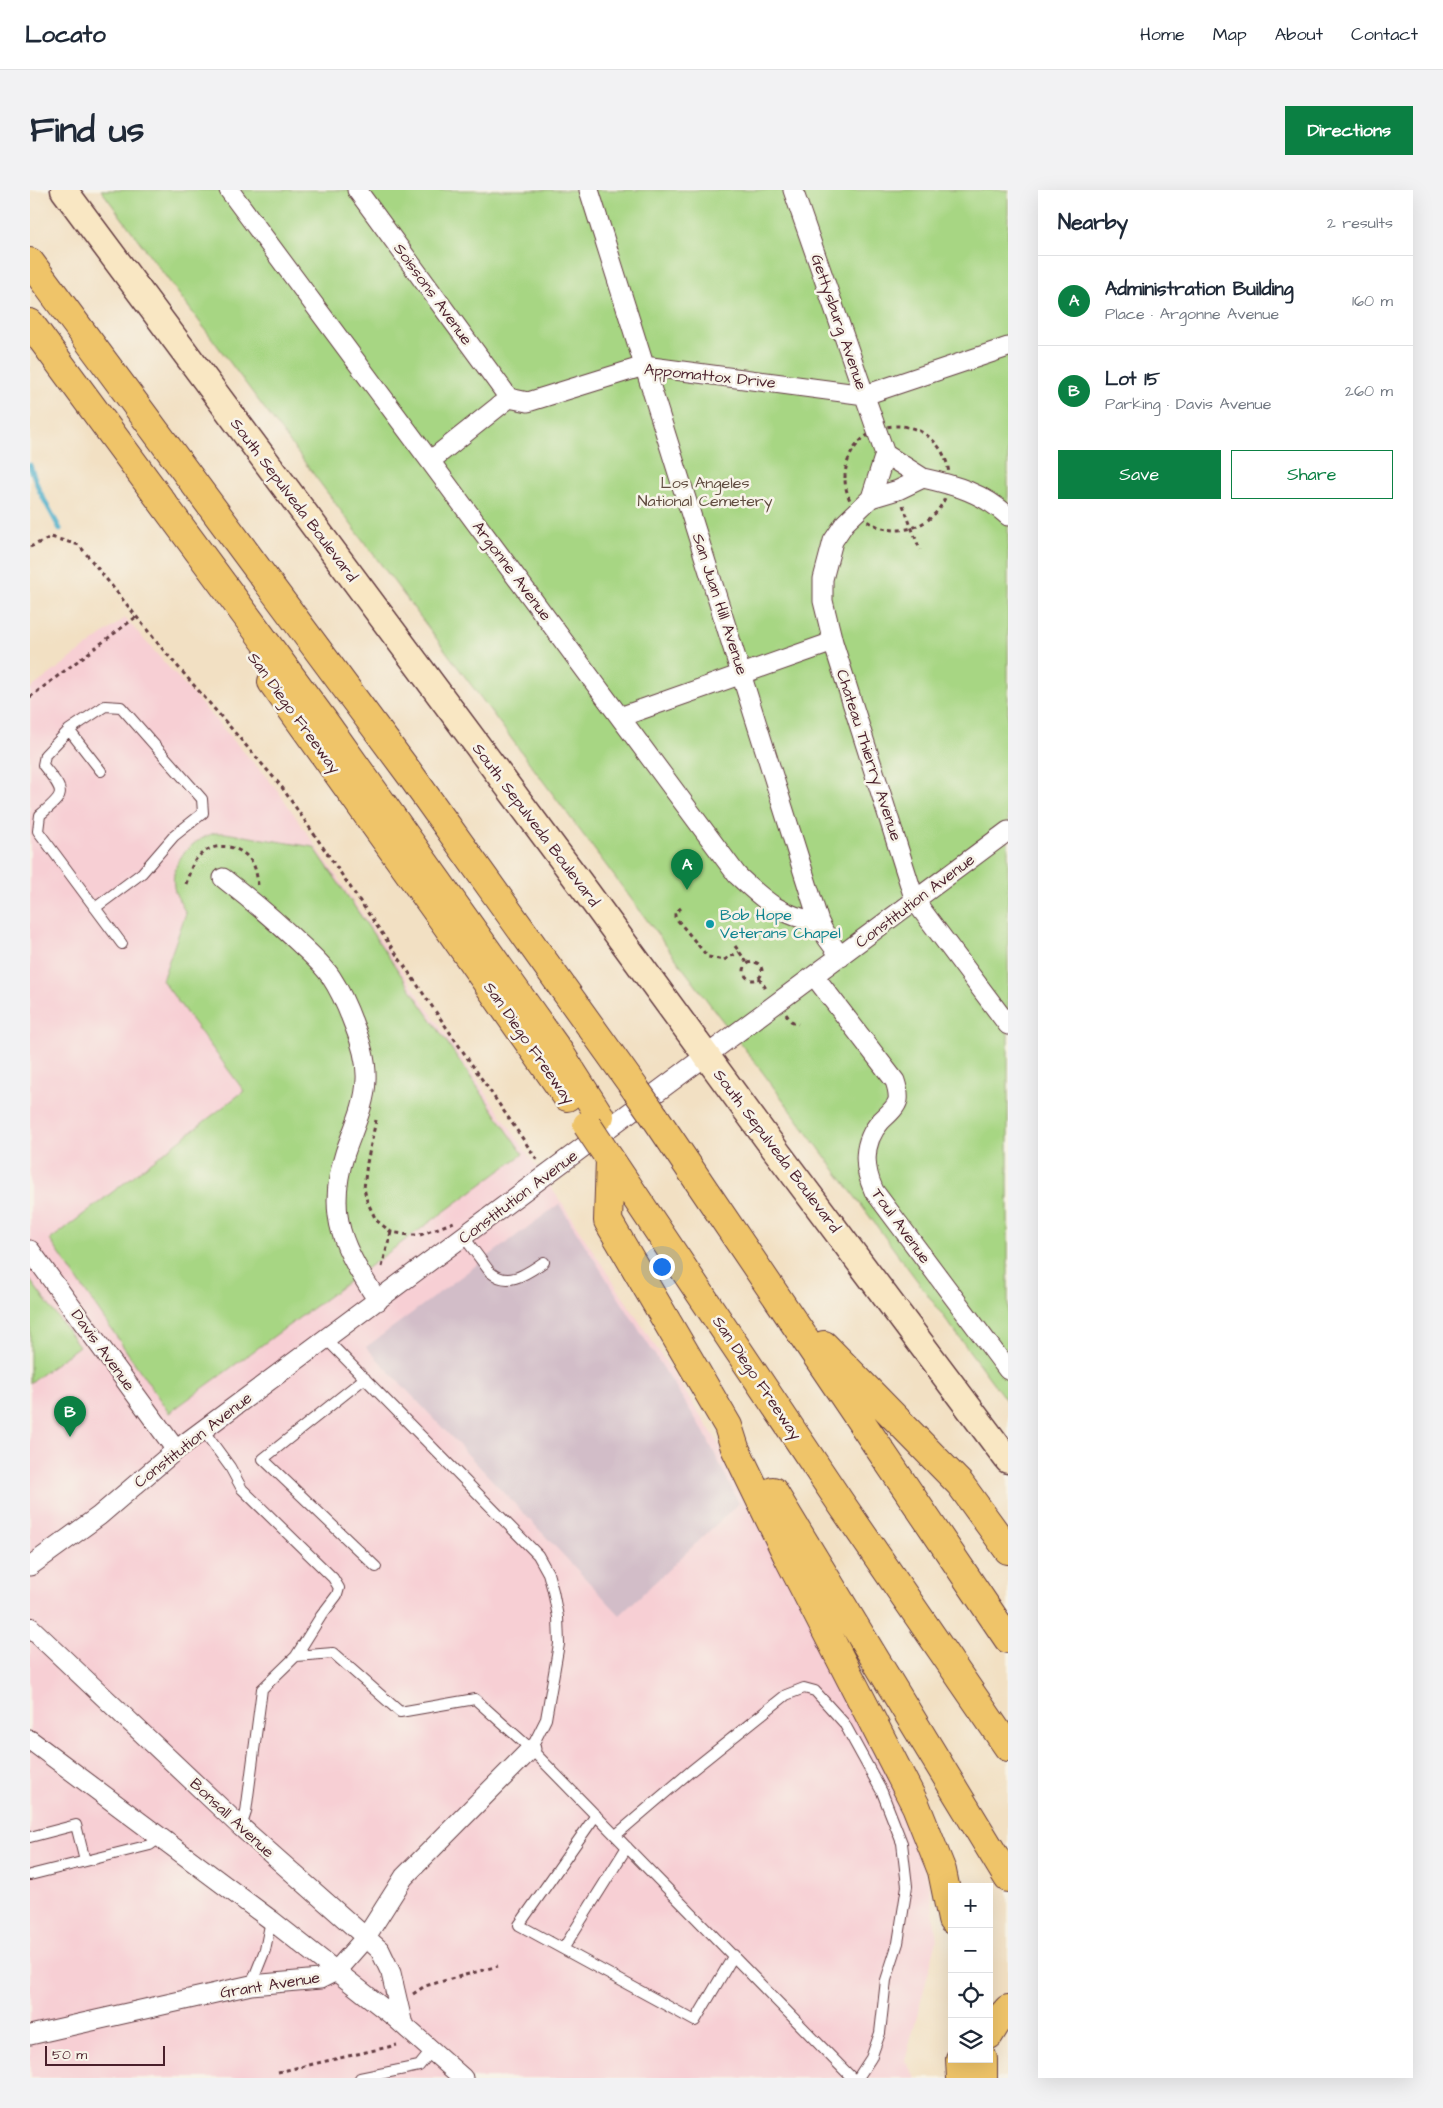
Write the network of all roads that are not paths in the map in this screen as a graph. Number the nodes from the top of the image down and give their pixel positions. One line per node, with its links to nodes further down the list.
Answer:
1 (64, 190): 32 (main road, South Sepulveda Boulevard)
2 (229, 190): 14 (street, Argonne Avenue)
3 (357, 190): 12 (street, Soissons Avenue)
4 (590, 190): 10 (street, San Juan Hill Avenue)
5 (793, 190): 11 (street, Gettysburg Avenue)
6 (30, 262): 38 (highway, bridge)
7 (30, 323): 33 (highway)
8 (1008, 347): 11 (street, Appomattox Drive)
9 (30, 354): 33 (highway, San Diego Freeway)
10 (644, 366): 11 (street, Appomattox Drive); 12 (street, Appomattox Drive); 19 (street, San Juan Hill Avenue)
11 (865, 395): 13 (street, Gettysburg Avenue)
12 (509, 398): 14 (street)
13 (885, 454): 15 (street); 16 (street)
14 (430, 461): 20 (street, Argonne Avenue)
15 (923, 478): 16 (street, Chateau Thierry Avenue); 17 (street)
16 (871, 498): 18 (street, Chateau Thierry Avenue)
17 (1008, 516)
18 (832, 642): 19 (street); 25 (street, Chateau Thierry Avenue)
19 (742, 673): 20 (street); 27 (street, San Juan Hill Avenue)
20 (620, 717): 27 (street, Argonne Avenue)
21 (70, 730): 22 (lane); 26 (lane); 26 (lane)
22 (101, 771)
23 (1008, 831): 25 (street, Constitution Avenue)
24 (222, 878): 39 (street)
25 (915, 901): 29 (street, Constitution Avenue); 31 (street, Chateau Thierry Avenue)
26 (95, 908): 28 (lane)
27 (819, 922): 29 (street, San Juan Hill Avenue)
28 (122, 944)
29 (841, 957): 30 (street, Constitution Avenue)
30 (815, 976): 32 (street, Constitution Avenue); 41 (street, Toul Avenue)
31 (1008, 1025)
32 (708, 1057): 35 (street, Constitution Avenue); 46 (main road, South Sepulveda Boulevard)
33 (593, 1120): 34 (highway, San Diego Freeway, bridge)
34 (611, 1151): 43 (highway); 53 (highway); 55 (highway, San Diego Freeway)
35 (463, 1231): 37 (lane); 39 (street, Constitution Avenue)
36 (30, 1250): 45 (street, Davis Avenue)
37 (544, 1262)
38 (771, 1290): 47 (highway); 51 (highway)
39 (378, 1301): 40 (street, Constitution Avenue)
40 (326, 1339): 42 (lane); 44 (street, Constitution Avenue)
41 (1008, 1370)
42 (365, 1378): 49 (lane); 56 (lane)
43 (728, 1426): 65 (highway); 66 (highway)
44 (203, 1430): 45 (street, Constitution Avenue); 52 (lane)
45 (176, 1450): 48 (street, Constitution Avenue)
46 (1008, 1460)
47 (1008, 1550)
48 (30, 1566)
49 (376, 1567)
50 (30, 1627): 58 (street, Bonsall Avenue)
51 (1008, 1639)
52 (296, 1656): 56 (lane); 58 (lane)
53 (1008, 1715)
54 (30, 1740): 61 (street)
55 (1008, 1747)
56 (531, 1749): 57 (lane); 68 (street, Grant Avenue)
57 (596, 1815): 59 (lane); 69 (lane)
58 (241, 1828): 68 (street, Bonsall Avenue)
59 (616, 1835): 62 (lane); 83 (lane)
60 (30, 1836): 63 (lane)
61 (161, 1837): 63 (lane); 67 (street)
62 (627, 1847): 69 (lane); 70 (lane)
63 (85, 1861): 64 (lane)
64 (30, 1875)
65 (1008, 1878)
66 (948, 1900)
67 (271, 1920): 71 (street); 72 (lane)
68 (366, 1937): 71 (street, Grant Avenue); 74 (street, Bonsall Avenue)
69 (563, 1949): 70 (lane)
70 (734, 1955): 82 (lane)
71 (336, 1971): 72 (street, Grant Avenue); 74 (street)
72 (250, 1985): 76 (street, Grant Avenue)
73 (1008, 2009): 75 (highway)
74 (404, 2025): 77 (street)
75 (993, 2029)
76 (30, 2035)
77 (432, 2050): 80 (lane); 81 (street)
78 (960, 2063): 84 (highway)
79 (983, 2063): 85 (highway)
80 (360, 2078)
81 (463, 2078)
82 (852, 2078)
83 (858, 2078)
84 (961, 2078)
85 (983, 2078)

